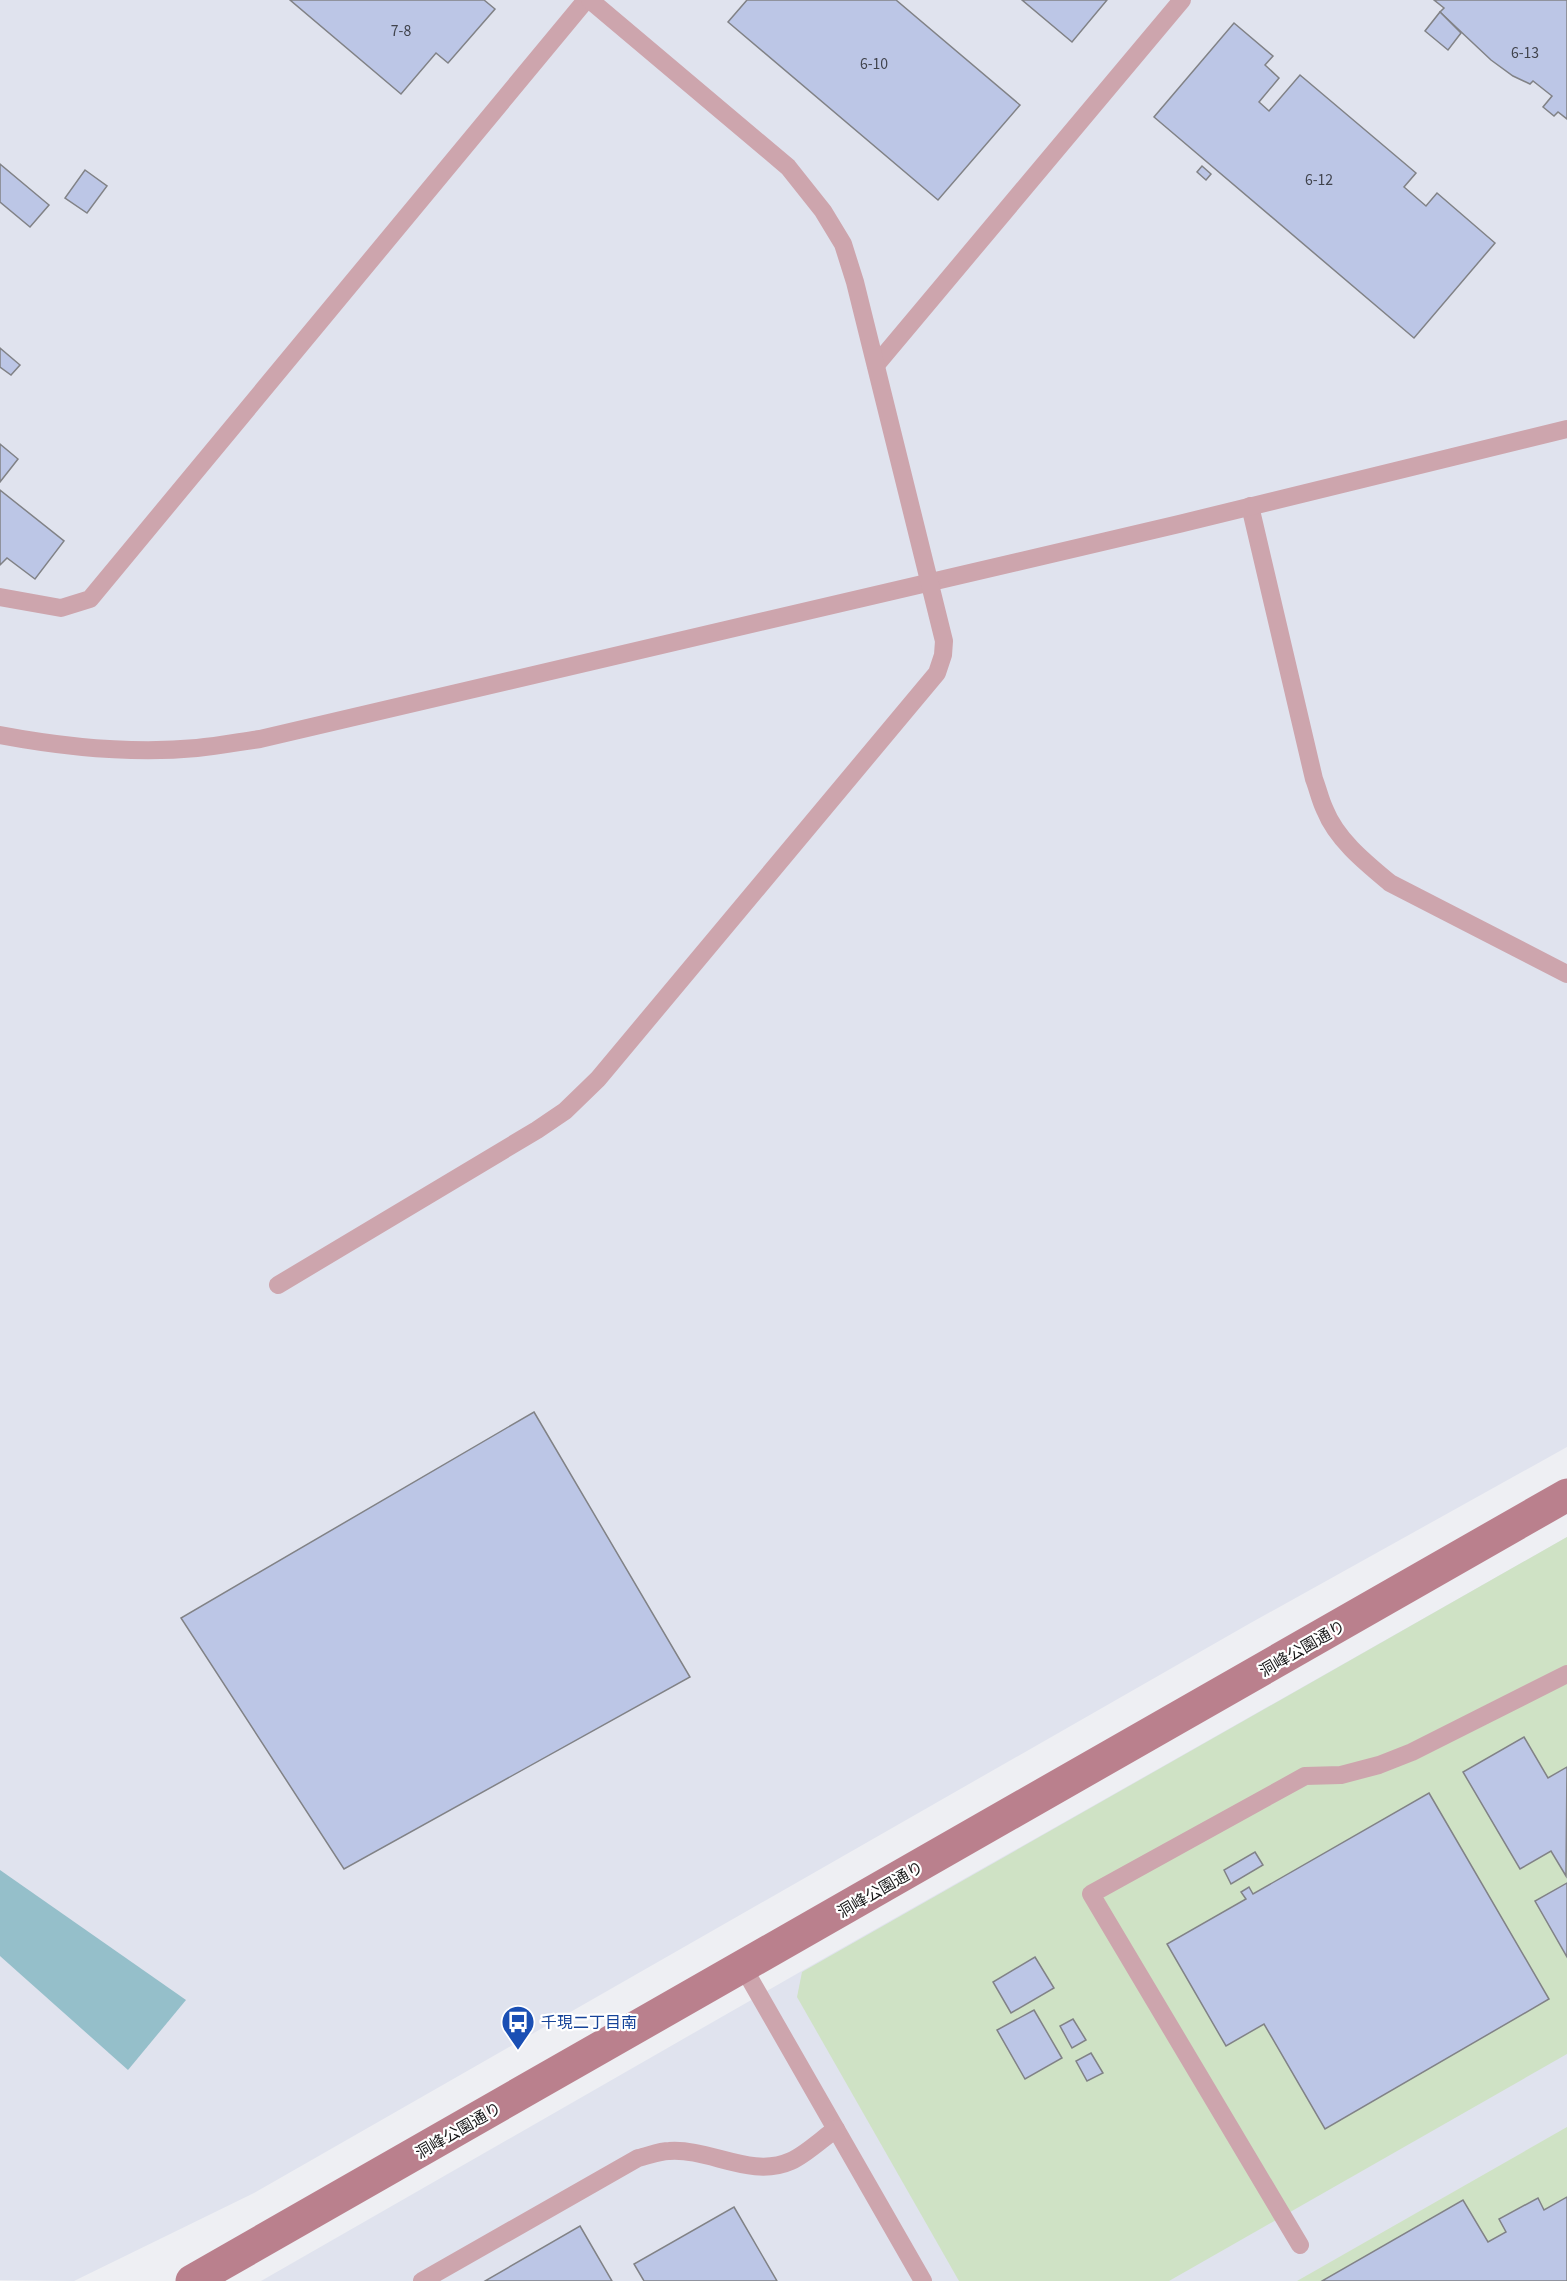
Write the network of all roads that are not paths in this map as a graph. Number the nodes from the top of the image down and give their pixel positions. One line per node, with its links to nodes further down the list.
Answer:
1 (588, 0): 3 (lane); 7 (lane)
2 (1182, 0): 3 (lane)
3 (876, 366): 6 (lane)
4 (1567, 429): 5 (lane)
5 (1250, 506): 6 (lane); 9 (lane)
6 (930, 582): 8 (lane); 10 (lane)
7 (0, 597)
8 (0, 735)
9 (1567, 974)
10 (278, 1285)
11 (1567, 1495): 13 (street, 洞峰公園通り)
12 (1567, 1674): 15 (lane)
13 (743, 1967): 14 (lane); 16 (street, 洞峰公園通り)
14 (836, 2129): 17 (lane); 18 (lane)
15 (1300, 2245)
16 (192, 2281)
17 (422, 2281)
18 (923, 2281)

